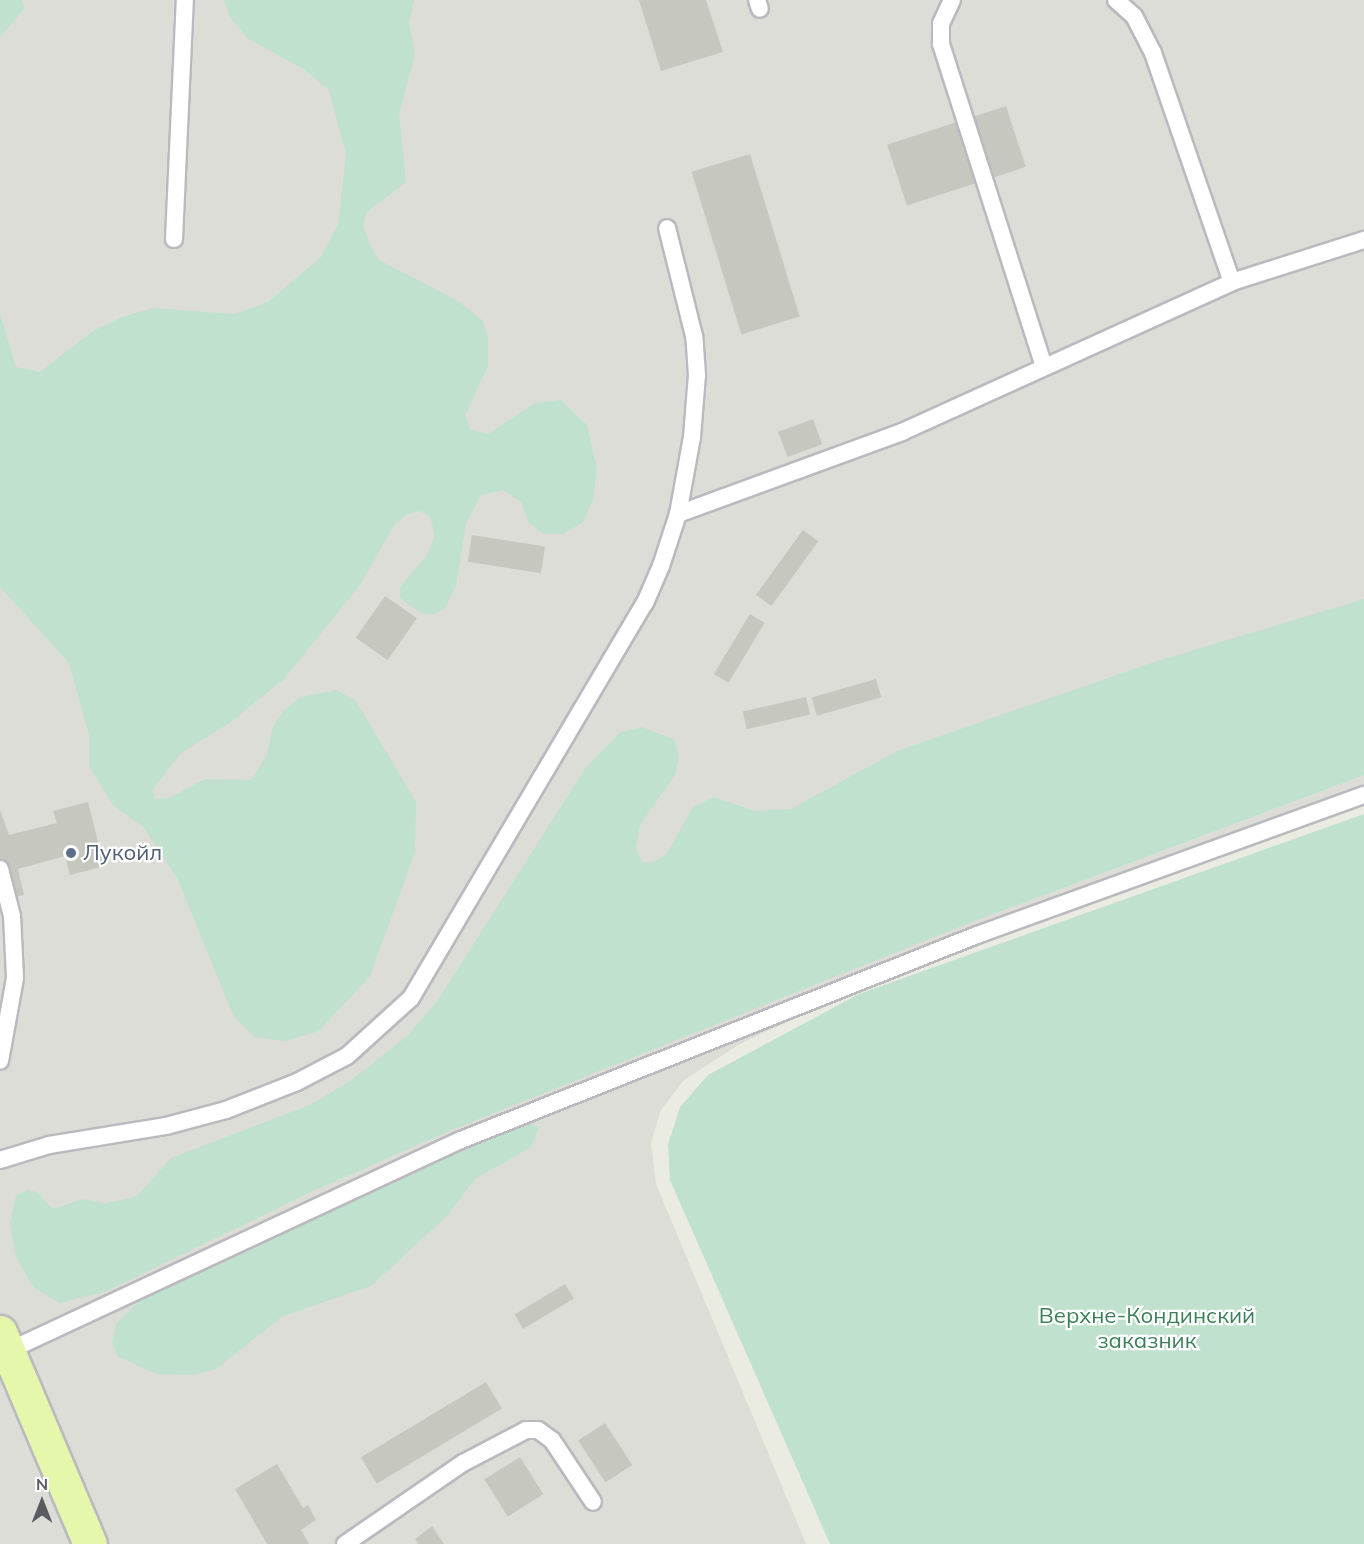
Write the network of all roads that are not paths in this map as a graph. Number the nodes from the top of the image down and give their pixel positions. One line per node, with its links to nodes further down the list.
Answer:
1 (185, 0): 5 (lane)
2 (952, 0): 8 (lane)
3 (1116, 0): 7 (lane)
4 (667, 228): 9 (lane)
5 (174, 238)
6 (1364, 240): 7 (lane)
7 (1232, 282): 8 (lane)
8 (1044, 368): 9 (lane)
9 (678, 514): 13 (lane)
10 (1364, 795): 14 (lane)
11 (0, 868): 12 (lane)
12 (0, 1062)
13 (0, 1160)
14 (4, 1342): 16 (main road)
15 (592, 1502): 17 (lane)
16 (90, 1544)
17 (345, 1544)

